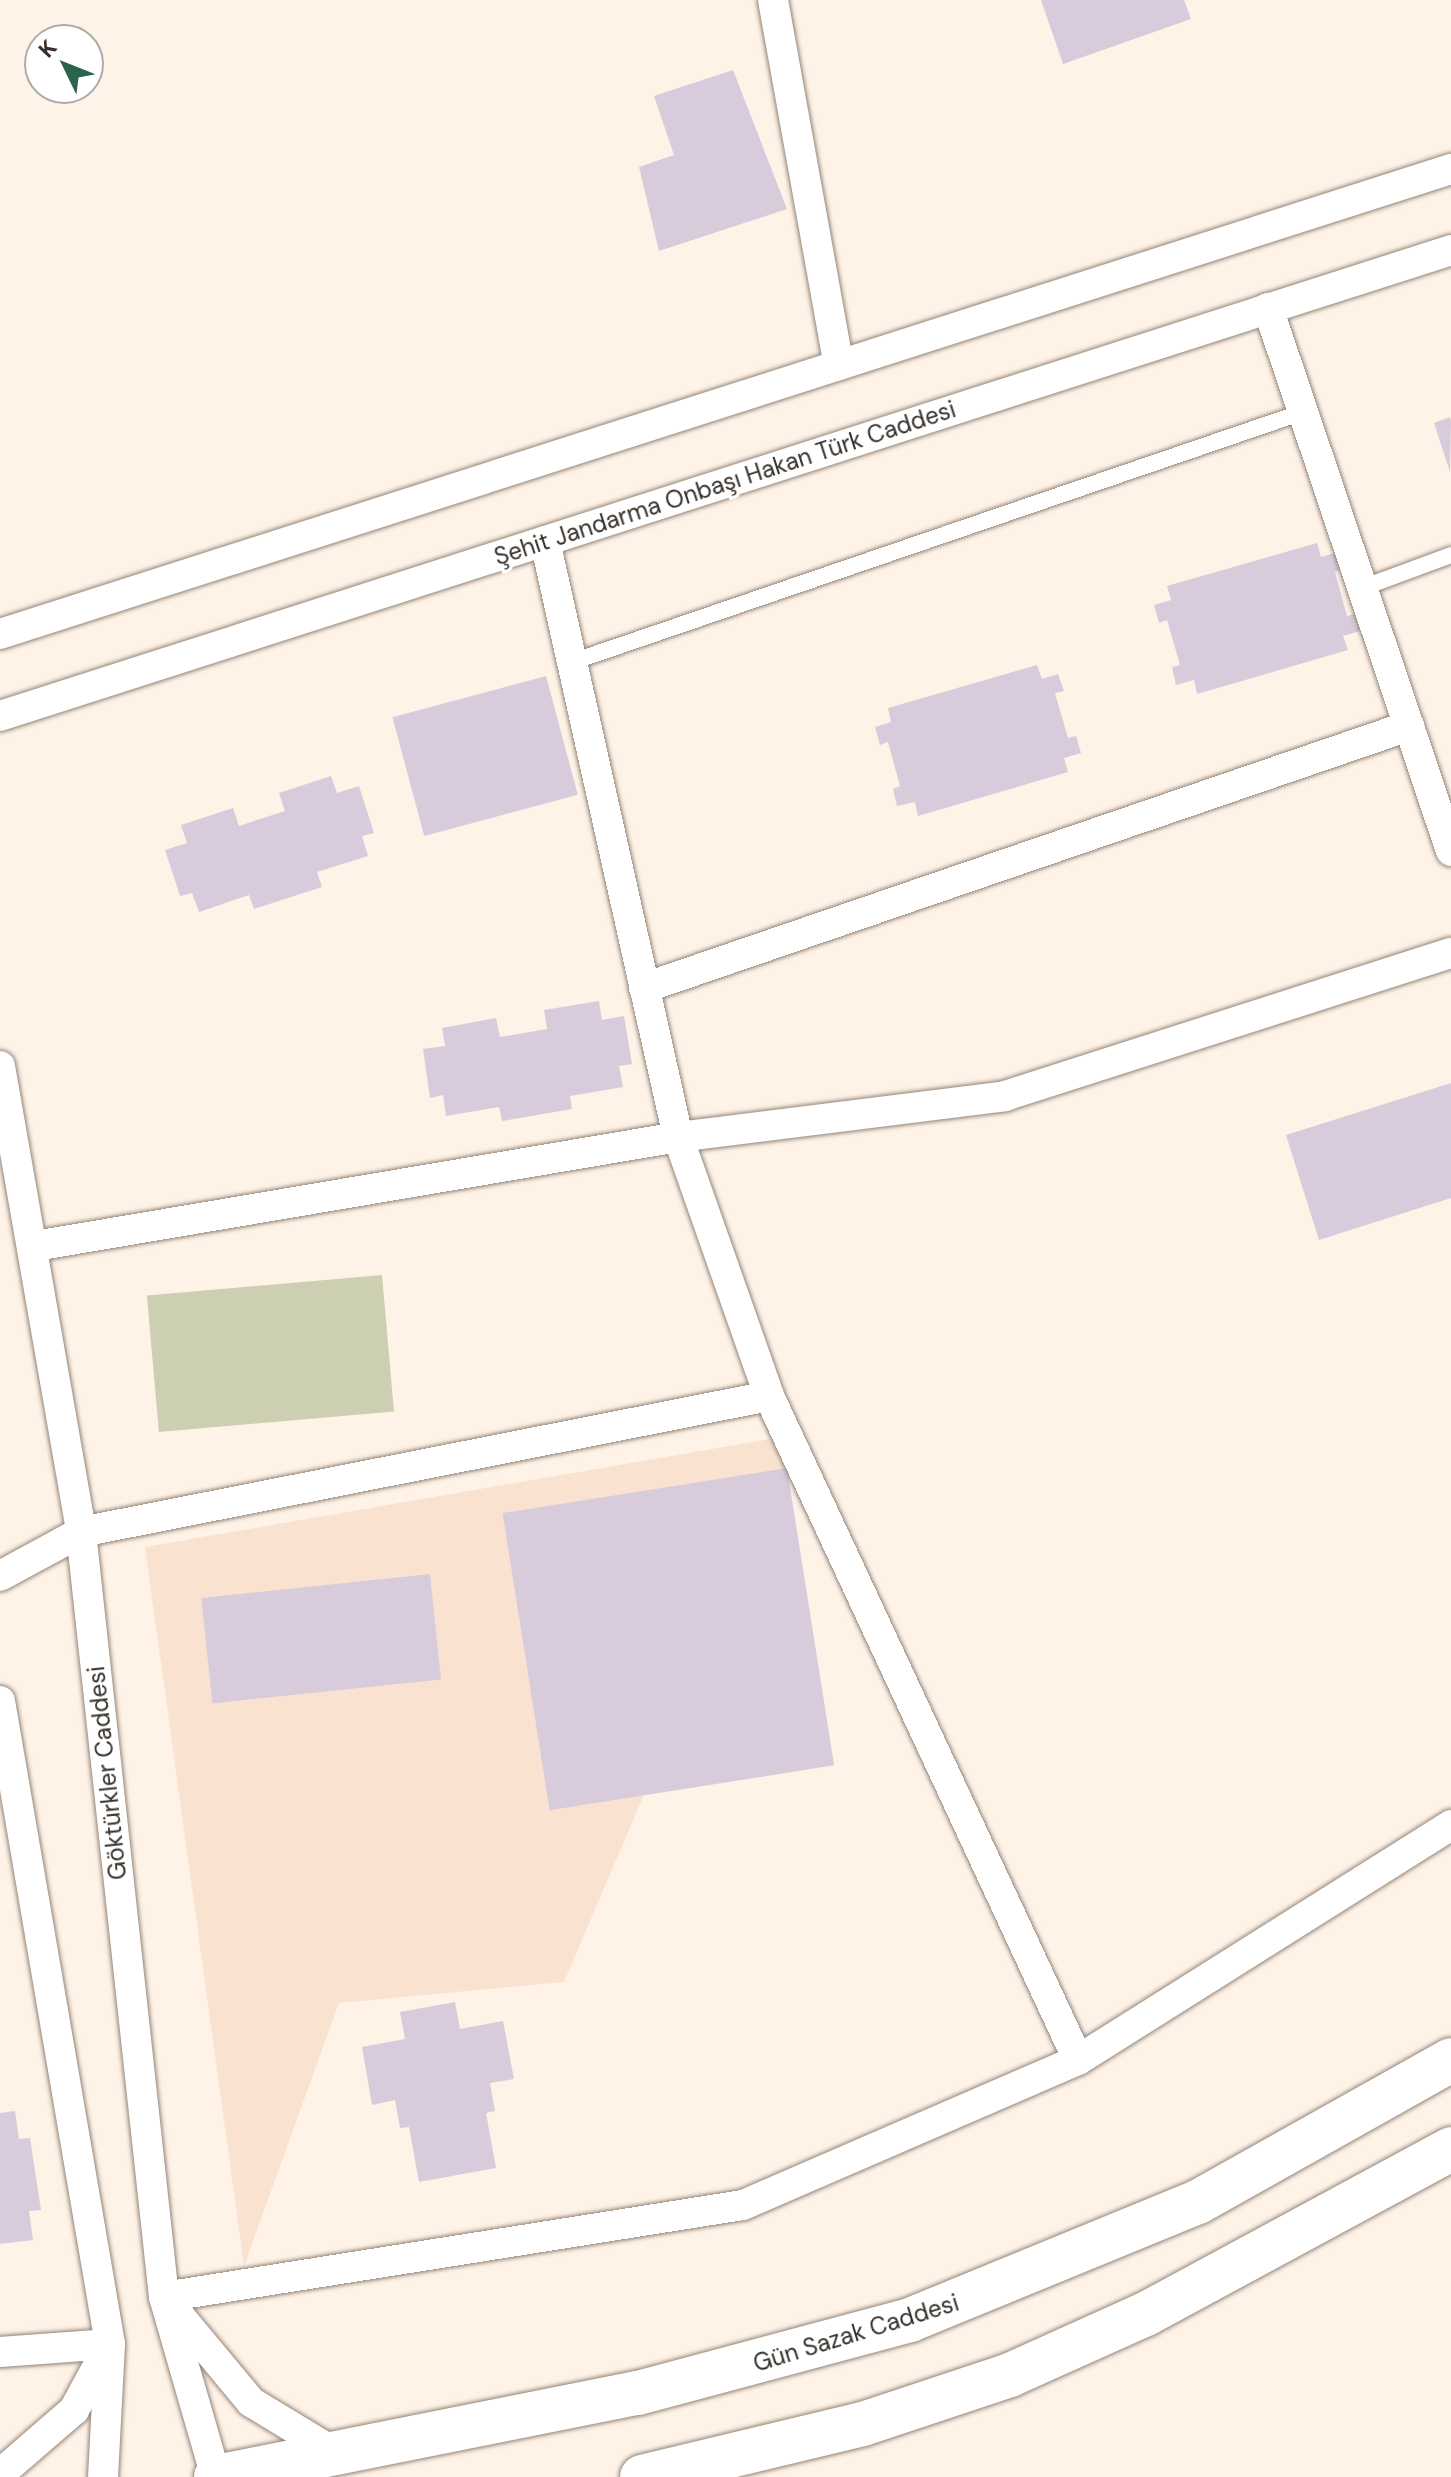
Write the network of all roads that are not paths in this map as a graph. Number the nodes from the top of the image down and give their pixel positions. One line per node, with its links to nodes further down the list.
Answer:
1 (773, 0): 5 (street)
2 (1451, 169): 5 (street)
3 (1451, 250): 4 (street, Şehit Jandarma Onbaşı Hakan Türk Caddesi)
4 (1268, 308): 6 (street); 7 (street, Şehit Jandarma Onbaşı Hakan Türk Caddesi)
5 (839, 365): 10 (street)
6 (1303, 412): 9 (street); 11 (lane)
7 (545, 541): 11 (street); 12 (street, Şehit Jandarma Onbaşı Hakan Türk Caddesi)
8 (1451, 555): 9 (lane)
9 (1362, 588): 13 (street)
10 (0, 634)
11 (572, 662): 16 (street)
12 (0, 716)
13 (1409, 726): 14 (street); 16 (street)
14 (1451, 851)
15 (1451, 953): 18 (street)
16 (644, 988): 18 (street)
17 (0, 1066): 19 (street, Göktürkler Caddesi)
18 (678, 1137): 19 (street); 20 (street)
19 (35, 1246): 21 (street, Göktürkler Caddesi)
20 (769, 1396): 21 (street); 25 (street)
21 (81, 1532): 22 (street); 28 (street, Göktürkler Caddesi)
22 (0, 1576)
23 (0, 1701): 29 (street)
24 (1451, 1825): 25 (street)
25 (1078, 2060): 28 (street)
26 (1451, 2060): 31 (street, Gün Sazak Caddesi)
27 (1451, 2149): 35 (street)
28 (164, 2297): 31 (street); 34 (street, Göktürkler Caddesi)
29 (110, 2344): 30 (street); 32 (street); 33 (street)
30 (0, 2352)
31 (337, 2454): 34 (street, Gün Sazak Caddesi)
32 (0, 2474)
33 (103, 2477)
34 (216, 2477)
35 (642, 2477)

